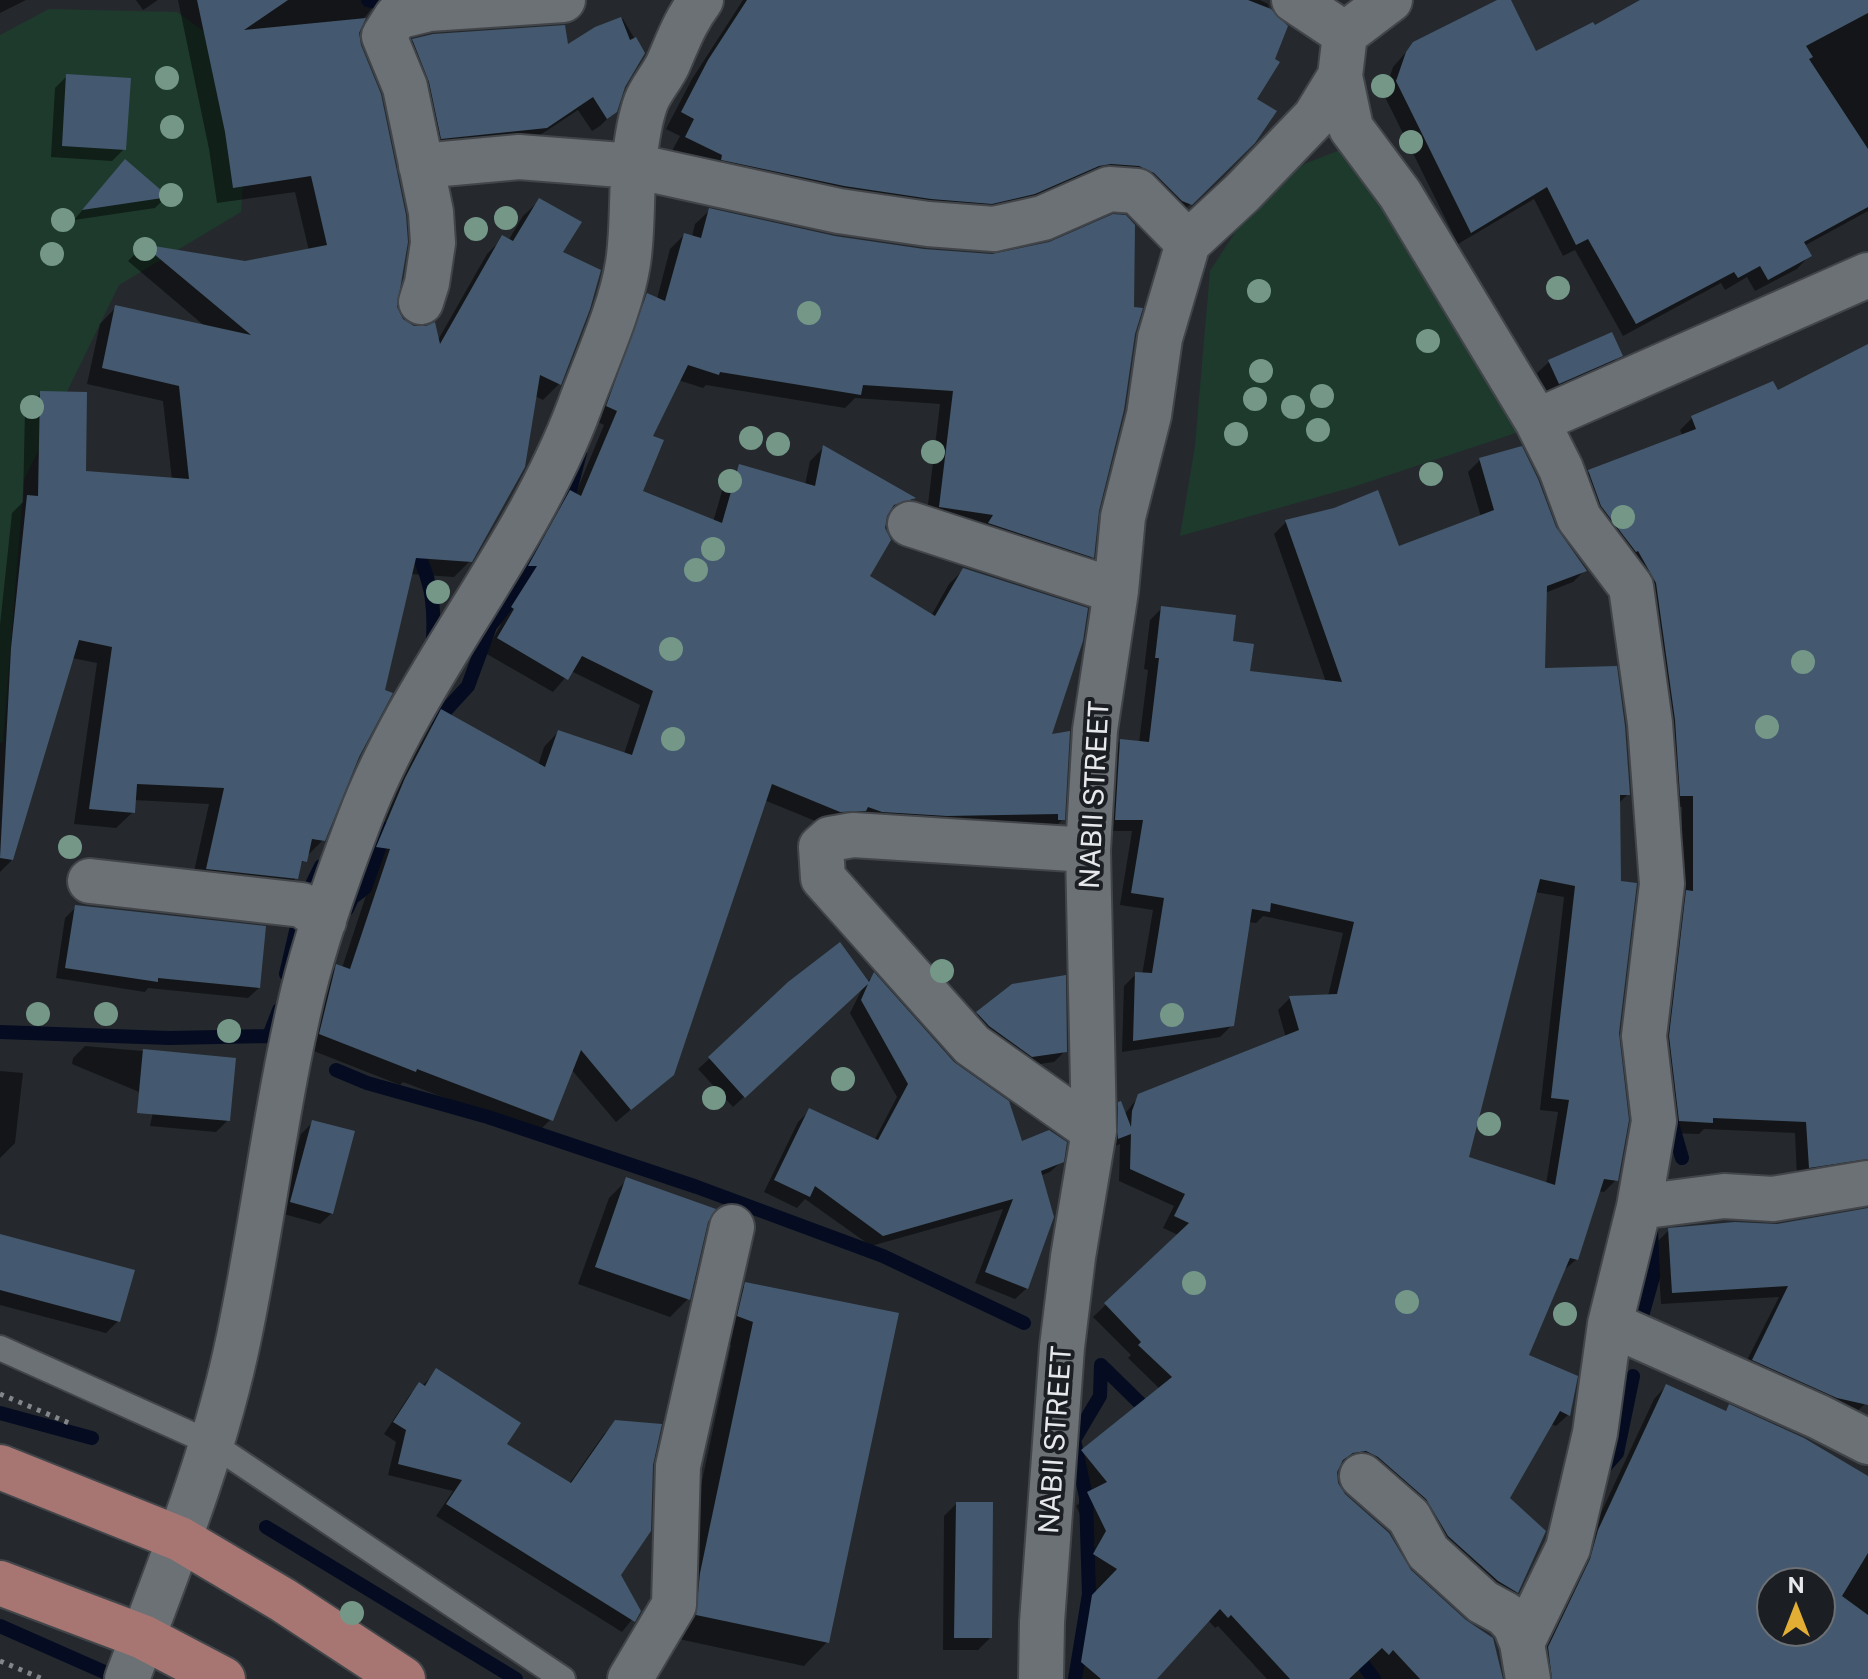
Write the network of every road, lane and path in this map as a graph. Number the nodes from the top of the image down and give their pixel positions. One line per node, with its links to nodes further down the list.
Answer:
1 (563, 0): 6 (street)
2 (701, 0): 7 (street)
3 (1294, 0): 5 (street)
4 (1390, 0): 5 (street)
5 (1342, 55): 8 (street); 11 (street)
6 (421, 166): 7 (street); 10 (street)
7 (634, 166): 8 (street); 16 (street)
8 (1188, 243): 13 (street, NABII STREET)
9 (1868, 275): 11 (street)
10 (421, 302)
11 (1537, 421): 19 (street)
12 (910, 524): 13 (street)
13 (1116, 591): 14 (street, NABII STREET)
14 (1088, 850): 17 (street, NABII STREET); 17 (street)
15 (90, 881): 16 (street)
16 (324, 921): 26 (street)
17 (1094, 1131): 40 (street, NABII STREET)
18 (1868, 1183): 19 (street)
19 (1639, 1207): 21 (street)
20 (732, 1227): 39 (street)
21 (1610, 1324): 25 (street); 33 (street)
22 (0, 1348): 26 (lane)
23 (0, 1394): 24 (path)
24 (71, 1423)
25 (1868, 1442)
26 (211, 1443): 29 (street); 38 (lane)
27 (0, 1467): 29 (main road)
28 (1362, 1476): 33 (street)
29 (180, 1539): 31 (street); 37 (main road)
30 (0, 1583): 31 (main road)
31 (143, 1637): 35 (street); 36 (main road)
32 (0, 1661): 34 (path)
33 (1525, 1661)
34 (43, 1679)
35 (127, 1679)
36 (223, 1679)
37 (403, 1679)
38 (563, 1679)
39 (630, 1679)
40 (1041, 1679)

